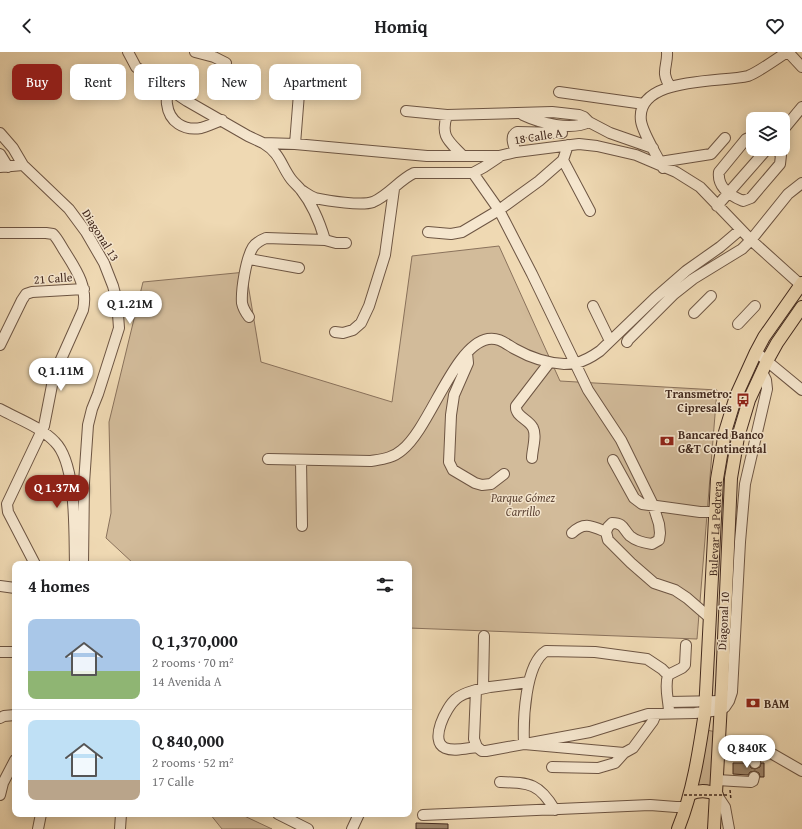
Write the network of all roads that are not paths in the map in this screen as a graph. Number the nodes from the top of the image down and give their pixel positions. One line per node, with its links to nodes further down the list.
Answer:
1 (128, 52): 6 (street, 18 Calle A)
2 (195, 52): 5 (street)
3 (667, 52): 8 (street)
4 (788, 52): 7 (street); 8 (street)
5 (226, 63)
6 (134, 64)
7 (802, 67)
8 (670, 86): 13 (street)
9 (560, 92): 13 (street)
10 (166, 100): 17 (street)
11 (188, 100): 17 (street, 18 Calle A)
12 (298, 100): 24 (street)
13 (644, 104): 26 (street)
14 (802, 107): 18 (street)
15 (406, 111): 16 (street)
16 (447, 116): 26 (street); 30 (street)
17 (222, 120): 23 (street, 18 Calle A)
18 (790, 122)
19 (0, 133): 35 (street, Diagonal 13)
20 (562, 133): 27 (street)
21 (725, 138): 36 (street)
22 (746, 138): 43 (street)
23 (264, 143): 24 (street, 18 Calle A); 42 (street)
24 (295, 144): 29 (street, 18 Calle A)
25 (568, 145): 27 (street, 18 Calle A); 34 (street); 36 (street, 18 Calle A)
26 (653, 148): 36 (street)
27 (516, 152): 31 (street, 18 Calle A)
28 (0, 154): 37 (street)
29 (414, 156): 30 (street, 18 Calle A); 39 (street)
30 (462, 156): 31 (street, 18 Calle A)
31 (499, 156): 38 (street)
32 (761, 156): 43 (street)
33 (780, 156): 43 (street)
34 (563, 160): 45 (street); 46 (street)
35 (24, 165): 37 (street); 93 (street, Diagonal 13)
36 (662, 165): 44 (street, 18 Calle A)
37 (4, 167)
38 (473, 173): 39 (street); 45 (street)
39 (414, 174): 41 (street)
40 (802, 183): 51 (street)
41 (394, 189): 42 (street); 64 (street)
42 (301, 190): 50 (street)
43 (728, 194): 44 (street)
44 (718, 206): 47 (street, 18 Calle A)
45 (499, 210): 48 (street); 72 (street)
46 (590, 211)
47 (740, 230): 51 (street, 18 Calle A); 65 (street)
48 (428, 232)
49 (0, 233): 56 (street)
50 (325, 240): 52 (street); 53 (street)
51 (751, 240): 55 (street, 18 Calle A); 66 (street)
52 (346, 243)
53 (249, 259): 54 (street); 62 (street)
54 (299, 268)
55 (802, 284): 68 (main road, Bulevar La Pedrera)
56 (84, 289): 67 (street, 21 Calle); 78 (street)
57 (711, 296): 61 (street)
58 (593, 306): 65 (street)
59 (755, 306): 63 (street)
60 (801, 312): 70 (main road, Bulevar La Pedrera)
61 (694, 313)
62 (249, 317)
63 (738, 324)
64 (335, 332)
65 (610, 341): 72 (street)
66 (628, 342)
67 (0, 345)
68 (756, 352): 70 (street); 86 (main road, Bulevar La Pedrera)
69 (467, 353): 71 (street); 82 (street); 84 (street)
70 (767, 361): 73 (main road, Bulevar La Pedrera); 74 (street)
71 (549, 363): 72 (street); 80 (street)
72 (574, 364): 85 (street)
73 (762, 372): 75 (street); 105 (main road, Bulevar La Pedrera)
74 (790, 380): 75 (street); 76 (street)
75 (767, 388): 105 (street, Diagonal 10)
76 (802, 390)
77 (0, 409): 78 (street)
78 (42, 431): 79 (street); 90 (street)
79 (62, 455): 91 (street); 92 (street)
80 (532, 458)
81 (268, 459): 82 (street)
82 (301, 460): 87 (street)
83 (613, 460): 85 (street)
84 (504, 474)
85 (653, 505): 86 (street); 88 (street)
86 (716, 512): 96 (main road, Bulevar La Pedrera)
87 (302, 526)
88 (606, 532): 89 (street); 96 (street)
89 (572, 533)
90 (33, 561)
91 (70, 561)
92 (75, 561)
93 (83, 561)
94 (0, 586): 95 (street)
95 (12, 588)
96 (710, 618): 106 (main road, Bulevar La Pedrera)
97 (484, 636): 103 (street)
98 (686, 646): 101 (street)
99 (0, 652): 100 (street)
100 (12, 652)
101 (668, 675): 102 (street); 104 (street)
102 (529, 682): 103 (street); 111 (street)
103 (480, 689): 112 (street); 112 (street)
104 (669, 702): 106 (street); 107 (street)
105 (721, 705): 106 (street); 113 (main road, Bulevar La Pedrera)
106 (705, 707): 107 (street); 125 (main road, Bulevar La Pedrera)
107 (669, 713): 108 (street)
108 (656, 714): 111 (street); 115 (street)
109 (12, 715): 110 (street)
110 (0, 718)
111 (524, 744): 112 (street); 115 (street)
112 (477, 747)
113 (718, 750): 114 (street); 121 (main road, Bulevar La Pedrera)
114 (756, 751): 116 (street); 119 (street)
115 (624, 752): 118 (street)
116 (755, 763)
117 (12, 766): 123 (street)
118 (552, 767)
119 (802, 771)
120 (754, 778): 121 (street)
121 (717, 780): 124 (main road, Bulevar La Pedrera)
122 (500, 782): 126 (street)
123 (0, 795)
124 (722, 795): 125 (main road); 137 (main road, Bulevar La Pedrera); 138 (street)
125 (687, 799): 126 (street); 136 (main road, Bulevar La Pedrera)
126 (555, 810): 127 (street)
127 (423, 815)
128 (40, 817): 132 (street)
129 (121, 817): 133 (street)
130 (284, 817): 134 (street)
131 (358, 817): 135 (street)
132 (38, 829)
133 (120, 829)
134 (308, 829)
135 (352, 829)
136 (678, 829)
137 (714, 829)
138 (728, 829)

